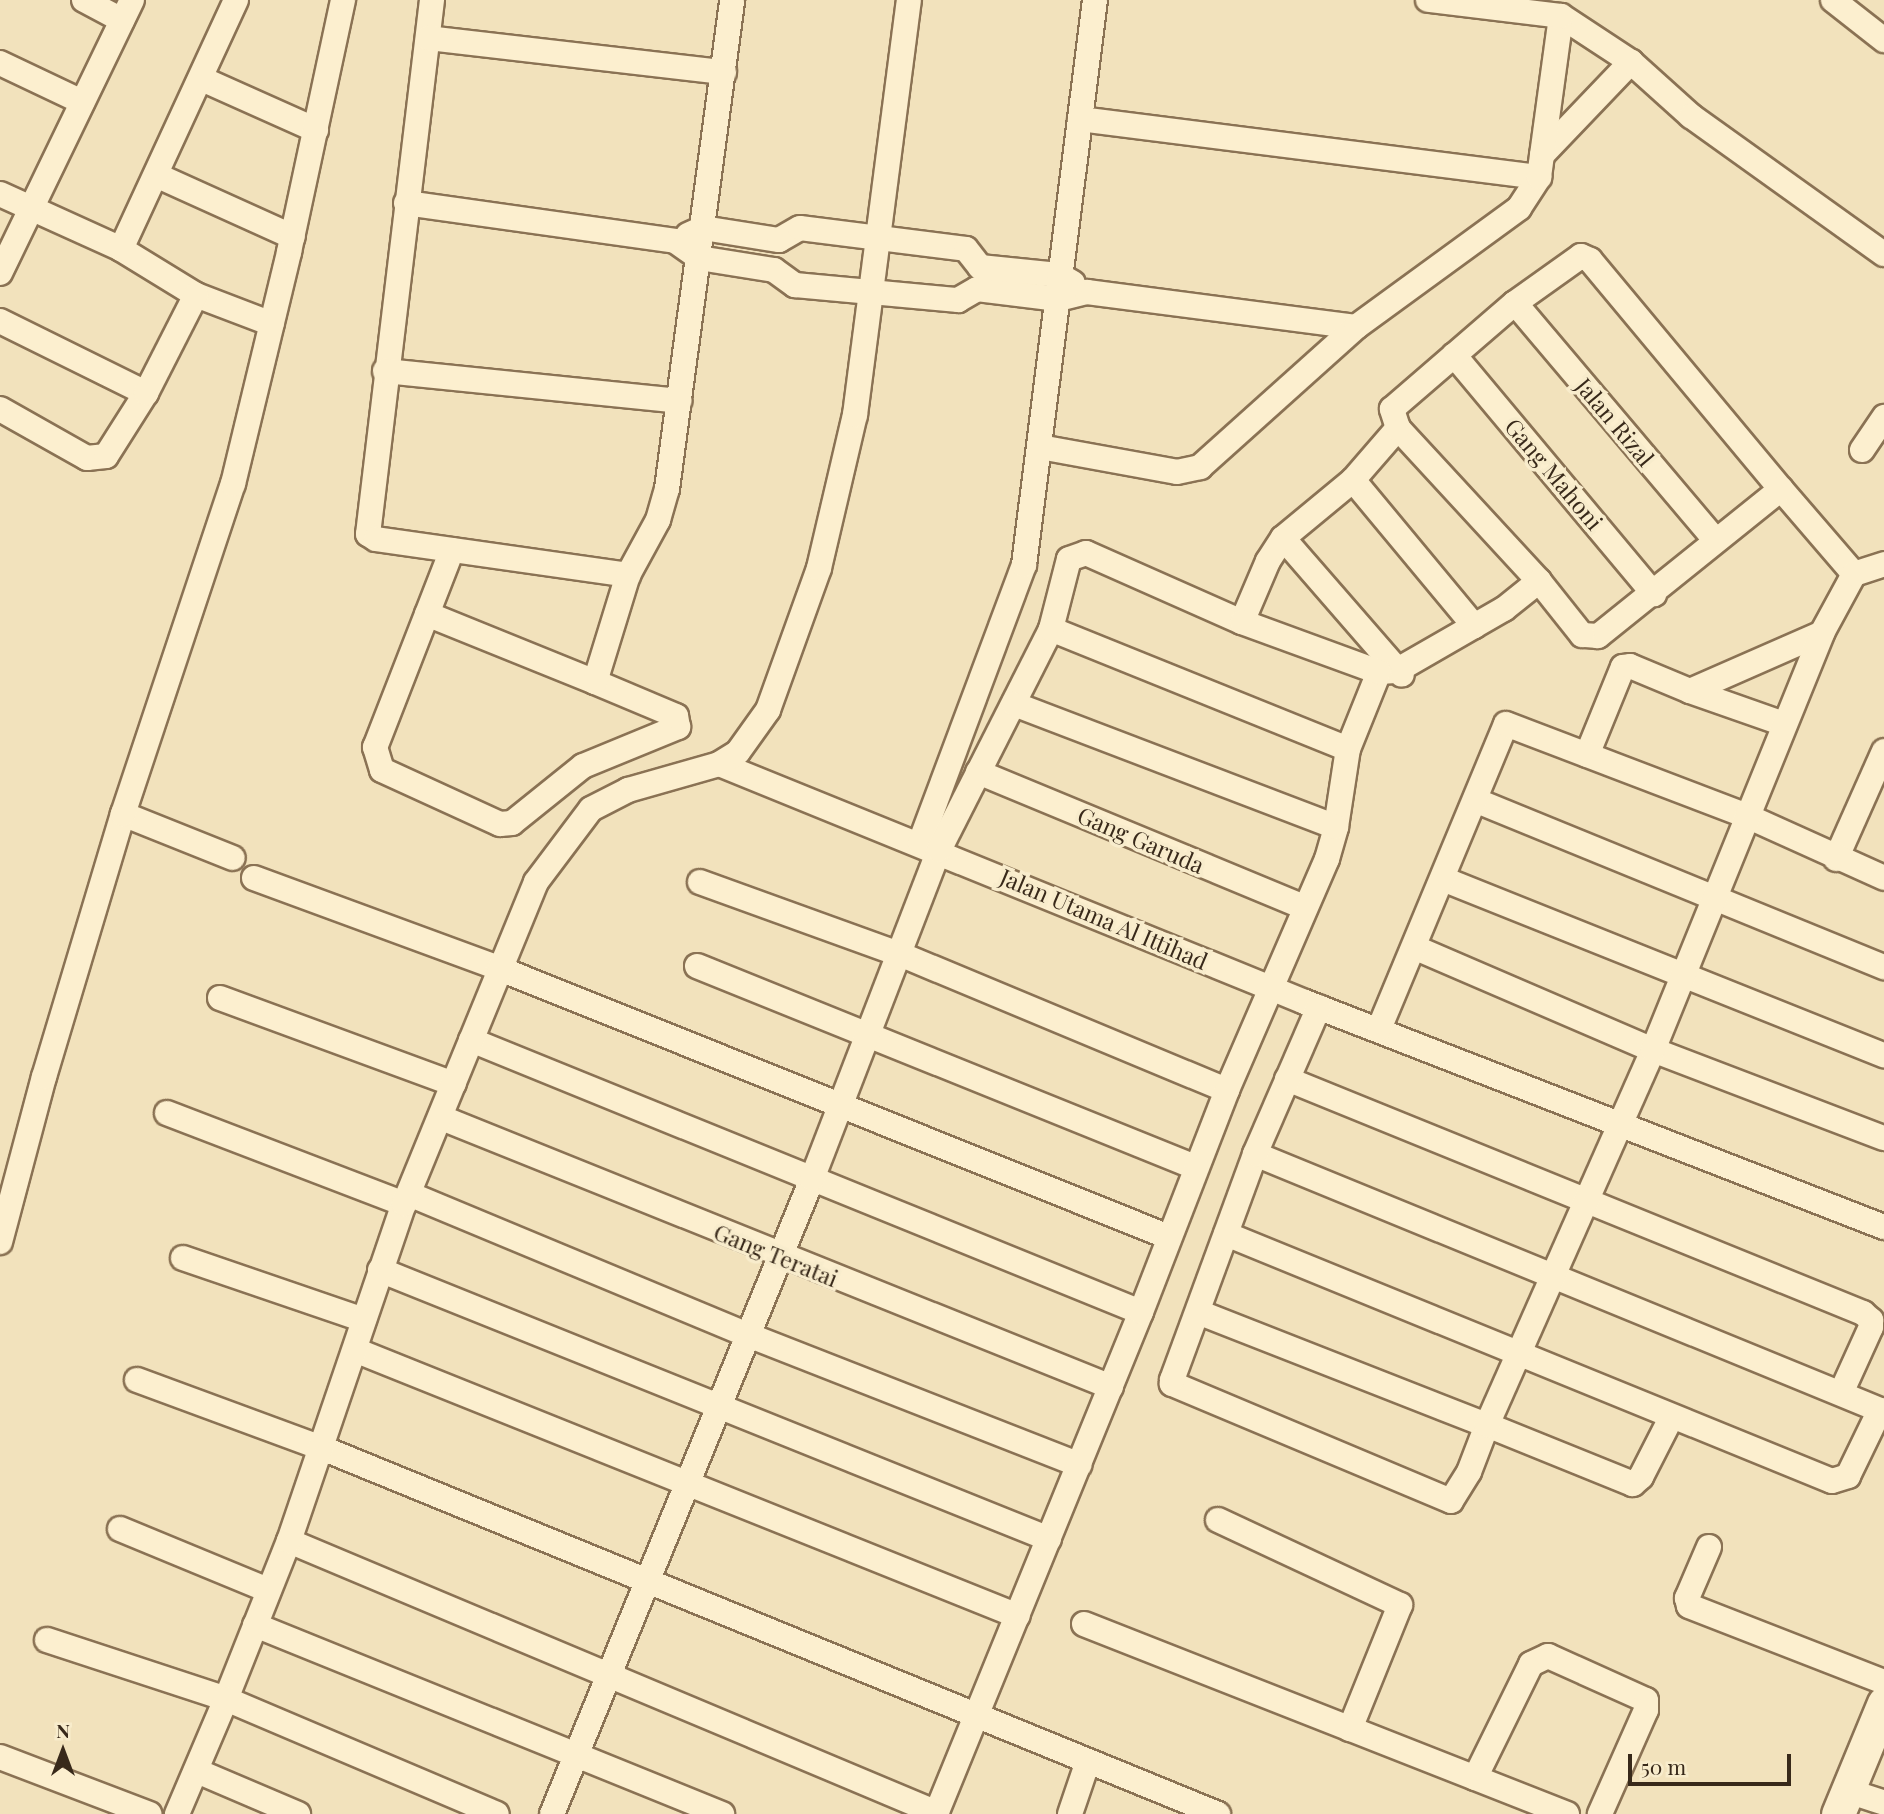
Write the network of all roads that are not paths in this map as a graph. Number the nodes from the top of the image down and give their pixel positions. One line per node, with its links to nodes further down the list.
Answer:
1 (84, 0): 10 (street)
2 (236, 0): 17 (street)
3 (343, 0): 20 (street)
4 (432, 0): 12 (street)
5 (732, 0): 16 (street)
6 (909, 0): 28 (street)
7 (1095, 0): 19 (street)
8 (1428, 0): 11 (street)
9 (1833, 0): 13 (street)
10 (127, 10): 18 (street)
11 (1561, 16): 15 (street); 21 (street)
12 (428, 38): 16 (street); 24 (street)
13 (1884, 40)
14 (0, 62): 18 (street)
15 (1631, 62): 21 (street); 32 (street)
16 (724, 72): 26 (street)
17 (202, 79): 20 (street); 22 (street)
18 (82, 102): 25 (street)
19 (1080, 119): 21 (street); 37 (street)
20 (316, 130): 27 (street)
21 (1541, 166): 43 (street)
22 (156, 175): 27 (street); 31 (street)
23 (0, 194): 25 (street)
24 (407, 203): 30 (street); 45 (street)
25 (29, 208): 31 (street); 35 (street)
26 (703, 228): 29 (street); 30 (street); 33 (street)
27 (293, 237): 42 (street)
28 (879, 239): 29 (street); 36 (street); 38 (street)
29 (779, 240): 34 (street)
30 (675, 241): 33 (street)
31 (121, 249): 39 (street)
32 (1884, 254)
33 (699, 258): 34 (street); 47 (street)
34 (774, 270): 38 (street)
35 (0, 273)
36 (979, 278): 37 (street); 38 (street)
37 (1058, 287): 43 (street); 51 (street)
38 (873, 292): 76 (street)
39 (196, 295): 42 (street); 46 (street)
40 (1515, 303): 44 (street); 54 (street); 56 (street, Jalan Rizal)
41 (0, 321): 46 (street)
42 (272, 324): 79 (street)
43 (1356, 327): 51 (street)
44 (1454, 355): 50 (street); 62 (street, Gang Mahoni)
45 (385, 371): 47 (street); 57 (street)
46 (146, 393): 48 (street)
47 (679, 401): 60 (street)
48 (0, 409)
49 (1884, 418): 52 (street)
50 (1398, 428): 53 (street); 61 (street)
51 (1040, 447): 82 (street)
52 (1862, 450)
53 (1353, 480): 55 (street); 65 (street)
54 (1782, 489): 56 (street); 59 (street)
55 (1283, 538): 64 (street); 68 (street)
56 (1715, 540): 62 (street)
57 (452, 550): 60 (street); 63 (street)
58 (1884, 564): 59 (street)
59 (1850, 571): 67 (street)
60 (628, 575): 69 (street)
61 (1539, 581): 62 (street); 65 (street)
62 (1654, 594)
63 (427, 614): 69 (street); 69 (street)
64 (1242, 622): 66 (street); 68 (street)
65 (1474, 626): 68 (street)
66 (1051, 629): 71 (street); 73 (street)
67 (1822, 633): 70 (street); 72 (street)
68 (1392, 673): 73 (street)
69 (595, 682)
70 (1690, 691): 72 (street); 75 (street)
71 (1014, 704): 77 (street); 81 (street)
72 (1784, 724): 80 (street)
73 (1348, 749): 81 (street)
74 (1884, 751): 84 (street)
75 (1587, 755): 78 (street); 80 (street)
76 (719, 764): 82 (street, Jalan Utama Al Ittihad); 95 (street)
77 (978, 772): 82 (street); 90 (street, Gang Garuda)
78 (1477, 801): 87 (street); 89 (street)
79 (123, 814): 83 (street); 121 (street)
80 (1747, 816): 84 (street); 89 (street)
81 (1336, 827): 90 (street)
82 (930, 847): 92 (street); 97 (street, Jalan Utama Al Ittihad)
83 (233, 858)
84 (1836, 859): 86 (street)
85 (254, 878): 95 (street)
86 (1884, 878)
87 (1443, 879): 91 (street); 96 (street)
88 (700, 882): 92 (street)
89 (1712, 899): 94 (street); 96 (street)
90 (1304, 907): 97 (street)
91 (1416, 948): 100 (street); 103 (street)
92 (902, 955): 101 (street); 107 (street)
93 (697, 966): 101 (street)
94 (1884, 967)
95 (498, 968): 102 (street); 108 (street)
96 (1683, 975): 103 (street); 104 (street)
97 (1274, 989): 99 (street, Jalan Utama Al Ittihad); 107 (street)
98 (220, 998): 106 (street)
99 (1312, 1005): 100 (street, Jalan Utama Al Ittihad); 105 (street)
100 (1379, 1029): 111 (street, Jalan Utama Al Ittihad)
101 (869, 1034): 108 (street); 114 (street)
102 (471, 1041): 106 (street); 115 (street)
103 (1653, 1050): 111 (street); 112 (street)
104 (1884, 1055)
105 (1287, 1079): 113 (street); 117 (street)
106 (454, 1084): 110 (street)
107 (1227, 1090): 114 (street)
108 (840, 1108): 115 (street); 120 (street)
109 (167, 1113): 116 (street)
110 (442, 1118): 116 (street); 122 (street, Gang Teratai)
111 (1622, 1124): 117 (street); 118 (street, Jalan Utama Al Ittihad)
112 (1884, 1138)
113 (1255, 1154): 119 (street); 125 (street)
114 (1195, 1167): 120 (street)
115 (812, 1179): 122 (street); 126 (street)
116 (407, 1199): 124 (street); 129 (street)
117 (1588, 1202): 125 (street); 134 (street)
118 (1884, 1227)
119 (1226, 1234): 127 (street); 131 (street)
120 (1169, 1237): 126 (street)
121 (0, 1242)
122 (780, 1257): 129 (street); 133 (street, Gang Teratai)
123 (184, 1258): 128 (street)
124 (380, 1270): 128 (street); 135 (street)
125 (1555, 1275): 131 (street); 134 (street)
126 (1141, 1312): 133 (street)
127 (1198, 1312): 138 (street); 138 (street)
128 (365, 1320): 130 (street)
129 (748, 1335): 135 (street); 140 (street)
130 (355, 1350): 139 (street); 141 (street)
131 (1519, 1350): 137 (street); 138 (street)
132 (137, 1380): 139 (street)
133 (1111, 1387): 140 (street)
134 (1841, 1393): 136 (street)
135 (719, 1409): 141 (street); 144 (street)
136 (1882, 1410): 137 (street)
137 (1671, 1418): 138 (street)
138 (1487, 1425)
139 (322, 1448): 145 (street); 147 (street)
140 (1079, 1465): 144 (street)
141 (688, 1482): 147 (street); 149 (street)
142 (1218, 1520): 158 (street)
143 (120, 1529): 148 (street)
144 (1049, 1539): 149 (street)
145 (289, 1541): 148 (street); 153 (street)
146 (1709, 1547): 154 (street)
147 (647, 1581): 153 (street); 157 (street)
148 (268, 1590): 151 (street)
149 (1018, 1616): 157 (street)
150 (1084, 1624): 158 (street)
151 (255, 1625): 155 (street); 159 (street)
152 (47, 1640): 155 (street)
153 (606, 1678): 159 (street); 173 (street)
154 (1884, 1682)
155 (226, 1699): 162 (street); 170 (street)
156 (1884, 1703): 164 (main road)
157 (987, 1718): 161 (street); 173 (street)
158 (1350, 1729): 163 (street)
159 (576, 1755): 171 (street); 172 (street)
160 (0, 1757): 167 (street)
161 (1088, 1760): 174 (street); 175 (street)
162 (197, 1770): 168 (street); 169 (street)
163 (1475, 1779): 166 (street); 177 (street)
164 (1843, 1802): 165 (street)
165 (1884, 1803)
166 (1542, 1810): 176 (street)
167 (149, 1814)
168 (177, 1814)
169 (298, 1814)
170 (496, 1814)
171 (552, 1814)
172 (722, 1814)
173 (936, 1814)
174 (1070, 1814)
175 (1218, 1814)
176 (1567, 1814)
177 (1600, 1814)

